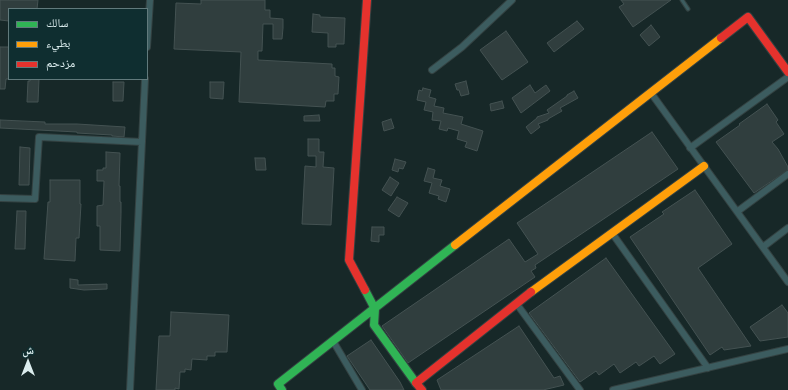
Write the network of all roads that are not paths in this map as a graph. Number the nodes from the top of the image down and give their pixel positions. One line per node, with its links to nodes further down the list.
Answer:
1 (150, 0): 6 (street)
2 (367, 0): 23 (street)
3 (512, 0): 7 (street)
4 (682, 0): 5 (lane)
5 (688, 9)
6 (148, 31)
7 (432, 70)
8 (788, 72): 11 (street)
9 (788, 77): 13 (street)
10 (145, 80): 12 (street)
11 (651, 93): 13 (street); 23 (street)
12 (142, 142): 16 (street); 28 (street)
13 (690, 148): 14 (street)
14 (704, 166): 17 (street); 19 (street)
15 (788, 174): 17 (street)
16 (0, 198)
17 (738, 211): 20 (street)
18 (788, 228): 20 (street)
19 (612, 233): 22 (street); 26 (street)
20 (763, 247): 21 (street)
21 (788, 282)
22 (516, 303): 27 (street); 32 (street)
23 (375, 309): 24 (street); 27 (street)
24 (334, 341): 29 (street); 30 (street)
25 (788, 349): 26 (street)
26 (708, 368): 33 (street)
27 (416, 382): 31 (street)
28 (130, 390)
29 (282, 390)
30 (362, 390)
31 (422, 390)
32 (580, 390)
33 (613, 390)

